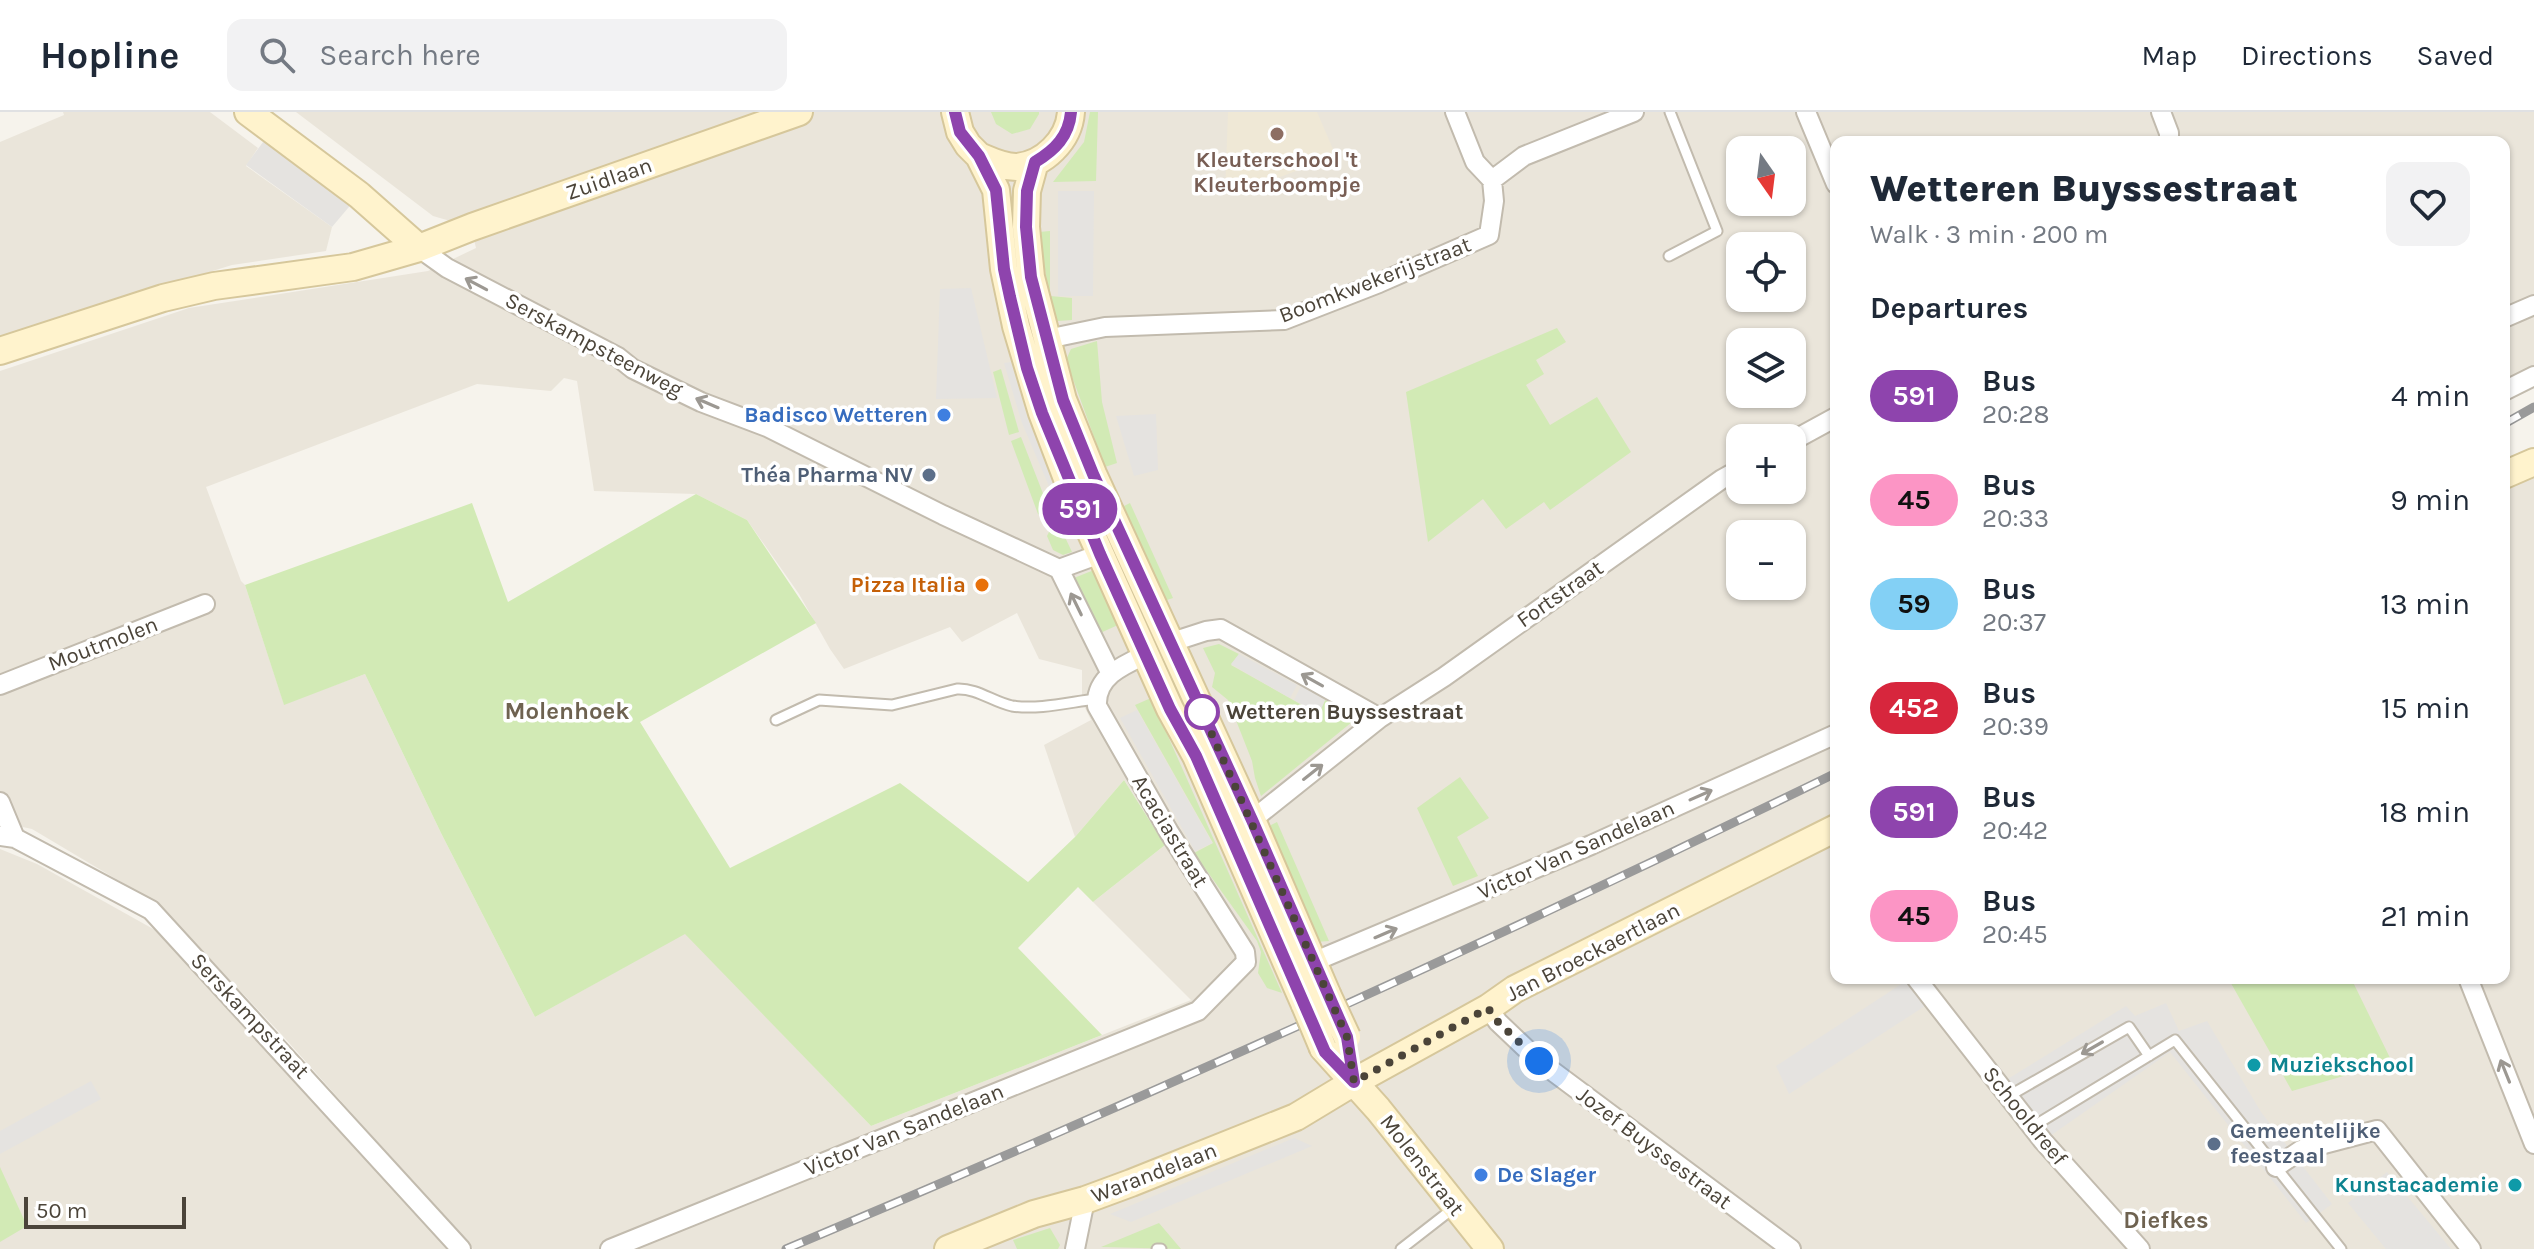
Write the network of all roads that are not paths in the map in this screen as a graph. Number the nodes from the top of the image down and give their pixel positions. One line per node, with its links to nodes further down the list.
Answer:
1 (248, 112): 15 (main road)
2 (799, 112): 15 (main road, Zuidlaan)
3 (955, 112): 11 (main road, Acaciastraat)
4 (1071, 112): 12 (main road)
5 (1455, 112): 14 (street)
6 (1634, 112): 14 (street)
7 (1670, 112): 16 (lane)
8 (1806, 112): 13 (street)
9 (2161, 112): 10 (street)
10 (2169, 136)
11 (979, 156): 12 (main road); 28 (main road, Acaciastraat)
12 (1035, 162): 19 (main road, Acaciastraat)
13 (1830, 170)
14 (1492, 180): 19 (street, Boomkwekerijstraat)
15 (419, 248): 20 (main road); 29 (street, Serskampsteenweg, one-way to 15)
16 (1669, 256)
17 (2534, 305): 18 (street)
18 (2510, 315)
19 (1047, 339): 31 (main road, Acaciastraat)
20 (0, 351)
21 (2534, 376): 22 (street)
22 (2510, 388)
23 (1830, 420): 24 (street)
24 (1806, 433)
25 (2534, 462): 26 (main road)
26 (2510, 472)
27 (1726, 477): 36 (street, Fortstraat)
28 (1100, 554): 29 (street); 32 (main road, Acaciastraat)
29 (1059, 569): 33 (street, one-way to 29)
30 (205, 604): 34 (street, Moutmolen)
31 (1169, 643): 36 (street, one-way to 31); 40 (main road, Acaciastraat)
32 (1145, 655): 33 (street); 40 (main road, Acaciastraat)
33 (1111, 674): 35 (street)
34 (0, 685)
35 (1096, 699): 37 (lane); 48 (street, Acaciastraat)
36 (1380, 718): 40 (street, Fortstraat, one-way to 36)
37 (776, 720)
38 (1830, 737): 43 (street, Victor Van Sandelaan, one-way to 38)
39 (0, 802): 42 (street)
40 (1239, 824): 43 (main road, Acaciastraat); 46 (main road, Acaciastraat)
41 (1830, 831): 47 (main road, Jan Broeckaertlaan)
42 (8, 837): 57 (street, Serskampstraat)
43 (1313, 962): 46 (main road, Acaciastraat)
44 (1921, 984): 51 (street, Schooldreef)
45 (2470, 984): 53 (street, one-way to 45)
46 (1316, 999): 50 (main road, Acaciastraat, bridge)
47 (1488, 1008): 50 (main road, Jan Broeckaertlaan); 63 (street, Jozef Buyssestraat)
48 (1198, 1011): 58 (street, Victor Van Sandelaan)
49 (2149, 1056): 51 (lane, one-way to 51); 52 (lane); 54 (lane)
50 (1354, 1082): 55 (main road, Warandelaan); 56 (main road, Molenstraat)
51 (2007, 1097): 52 (street, Schooldreef)
52 (2032, 1127): 64 (street, Schooldreef)
53 (2534, 1144)
54 (2276, 1167): 65 (lane); 66 (street)
55 (1085, 1200): 59 (main road, Warandelaan); 60 (street)
56 (1455, 1207): 61 (lane); 62 (main road, Molenstraat)
57 (461, 1249)
58 (610, 1249)
59 (948, 1249)
60 (1075, 1249)
61 (1401, 1249)
62 (1490, 1249)
63 (1791, 1249)
64 (2140, 1249)
65 (2341, 1249)
66 (2471, 1249)

